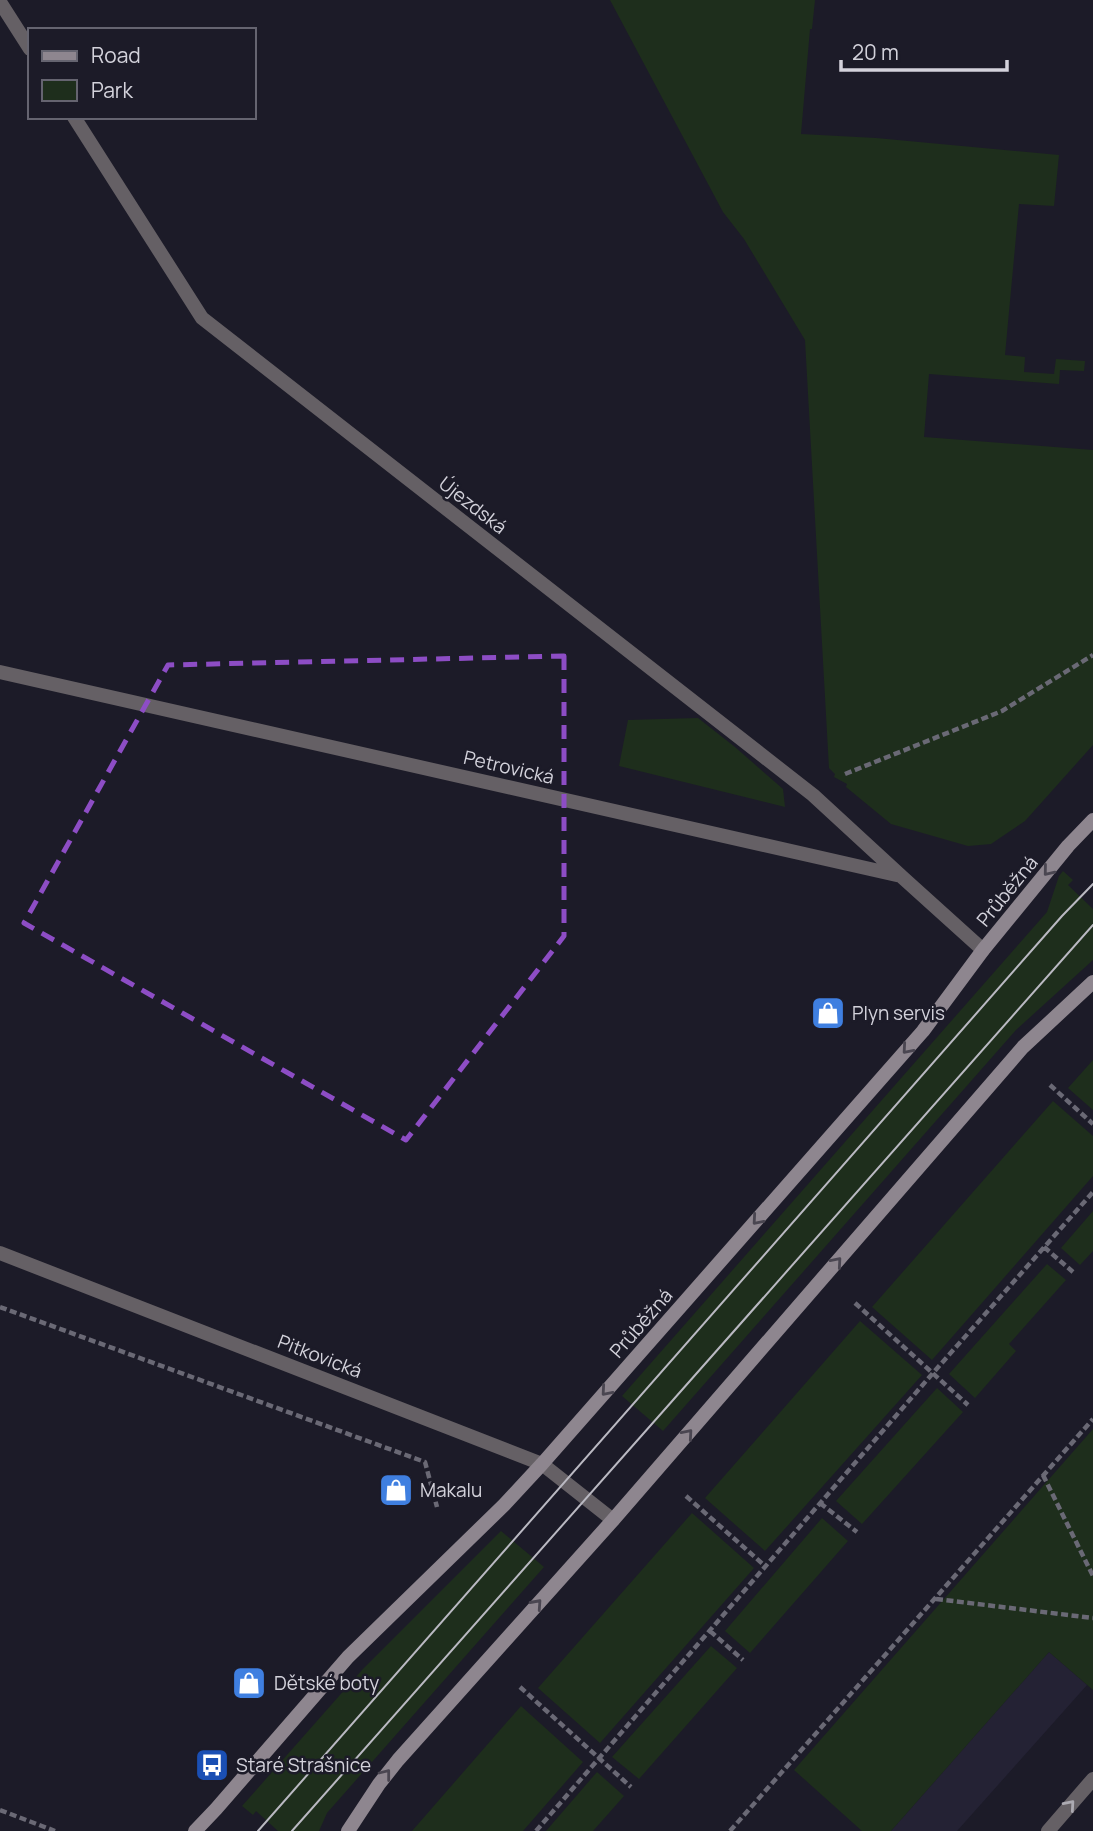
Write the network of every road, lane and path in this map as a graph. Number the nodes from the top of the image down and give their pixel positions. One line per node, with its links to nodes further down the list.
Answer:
1 (0, 2): 2 (street)
2 (28, 46)
3 (75, 119): 8 (street, Újezdská)
4 (1093, 655): 6 (path)
5 (0, 672): 8 (street, Petrovická)
6 (844, 774)
7 (1093, 820): 9 (main road, Průběžná, one-way to 9)
8 (901, 876): 9 (street, Petrovická)
9 (983, 950): 22 (main road, Průběžná, one-way to 22)
10 (1093, 982): 27 (main road, one-way to 10)
11 (1050, 1085): 12 (path)
12 (1093, 1124)
13 (1093, 1192): 14 (path)
14 (1044, 1247): 16 (path); 19 (path)
15 (2, 1256): 22 (street, Pitkovická)
16 (1073, 1272)
17 (855, 1304): 19 (path)
18 (0, 1307): 26 (path)
19 (933, 1373): 20 (path); 25 (path)
20 (968, 1405)
21 (1093, 1419): 23 (path)
22 (542, 1464): 27 (street, Pitkovická); 41 (main road, Průběžná)
23 (1043, 1475): 30 (path); 31 (path)
24 (687, 1496): 29 (path)
25 (820, 1503): 28 (path); 29 (path)
26 (437, 1507)
27 (613, 1520): 42 (main road, one-way to 27)
28 (857, 1532)
29 (765, 1566): 33 (path)
30 (1093, 1576)
31 (935, 1598): 32 (path); 44 (path)
32 (1093, 1618)
33 (710, 1631): 34 (path); 36 (path)
34 (744, 1660)
35 (520, 1687): 36 (path)
36 (599, 1758): 38 (path); 43 (path)
37 (1093, 1779): 45 (street, one-way to 37)
38 (631, 1787)
39 (0, 1810): 40 (path)
40 (55, 1831)
41 (195, 1831)
42 (348, 1831)
43 (536, 1831)
44 (730, 1831)
45 (1048, 1831)

